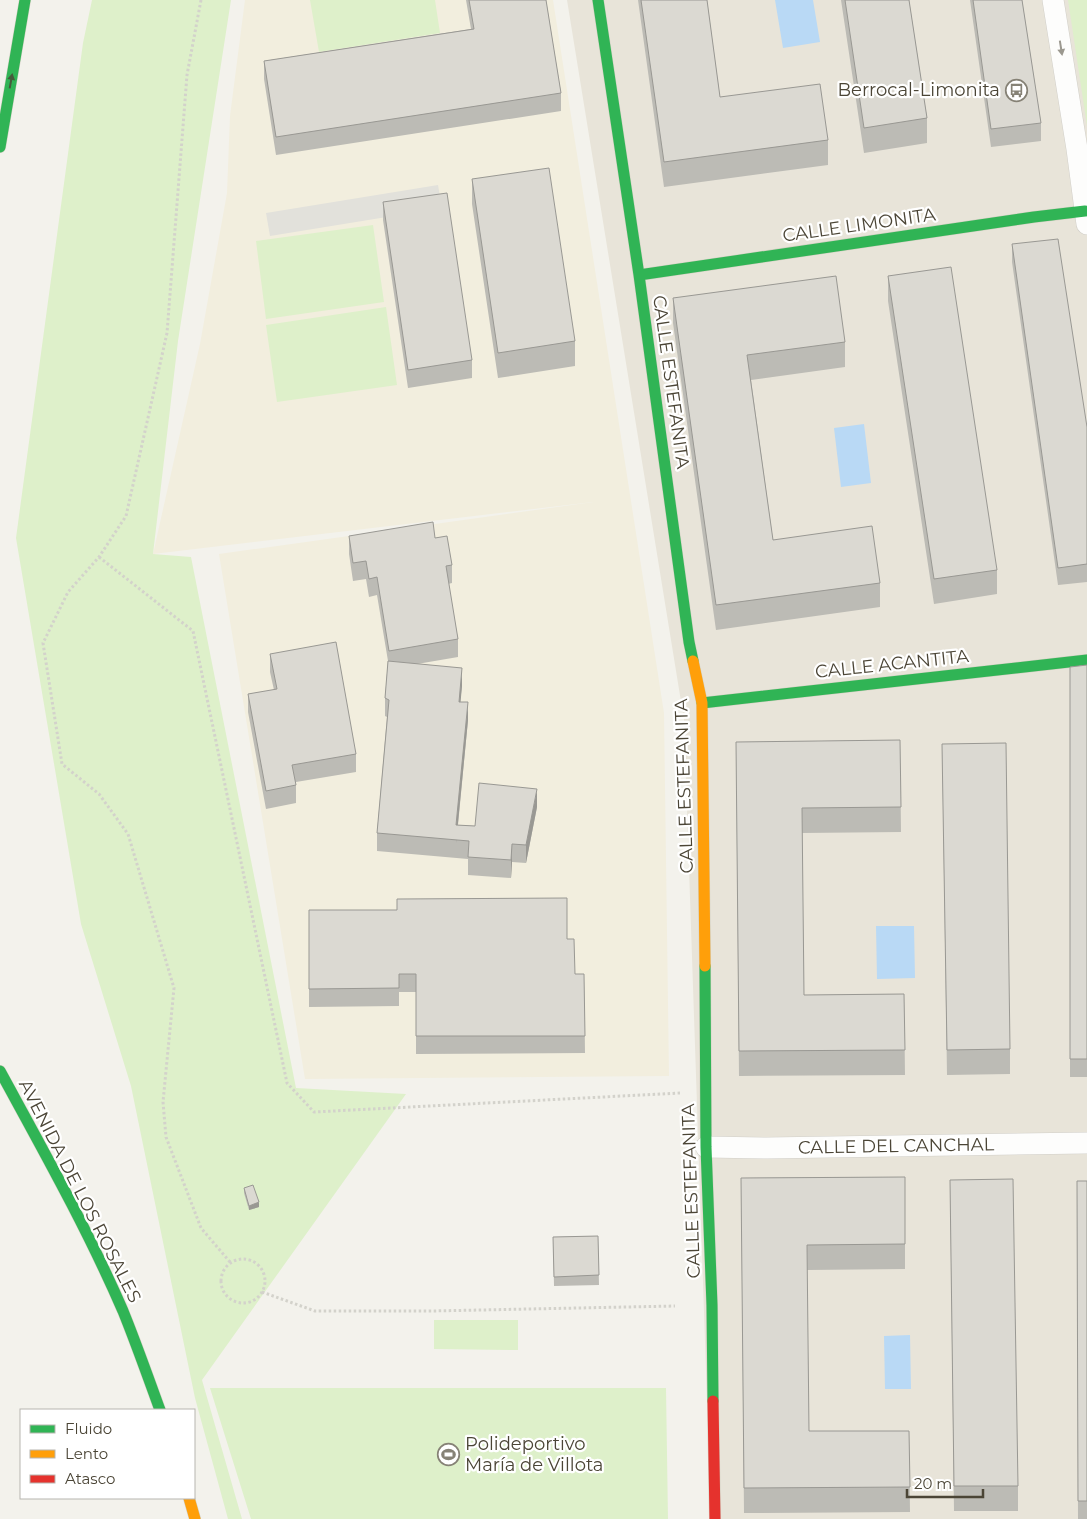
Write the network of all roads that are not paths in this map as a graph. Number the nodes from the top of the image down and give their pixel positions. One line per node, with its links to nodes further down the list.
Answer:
1 (25, 0): 4 (main road, one-way to 1)
2 (598, 0): 6 (main road, CALLE ESTEFANITA)
3 (1053, 0): 5 (street, one-way to 5)
4 (0, 147)
5 (1086, 218): 6 (main road, CALLE LIMONITA)
6 (639, 275): 8 (main road, CALLE ESTEFANITA)
7 (1087, 660): 8 (main road, CALLE ACANTITA)
8 (702, 703): 11 (main road, CALLE ESTEFANITA)
9 (0, 1072): 12 (main road, AVENIDA DE LOS ROSALES)
10 (1087, 1142): 11 (street, CALLE DEL CANCHAL)
11 (706, 1147): 15 (main road, CALLE ESTEFANITA)
12 (160, 1409)
13 (189, 1499): 14 (main road)
14 (195, 1519)
15 (715, 1519)

